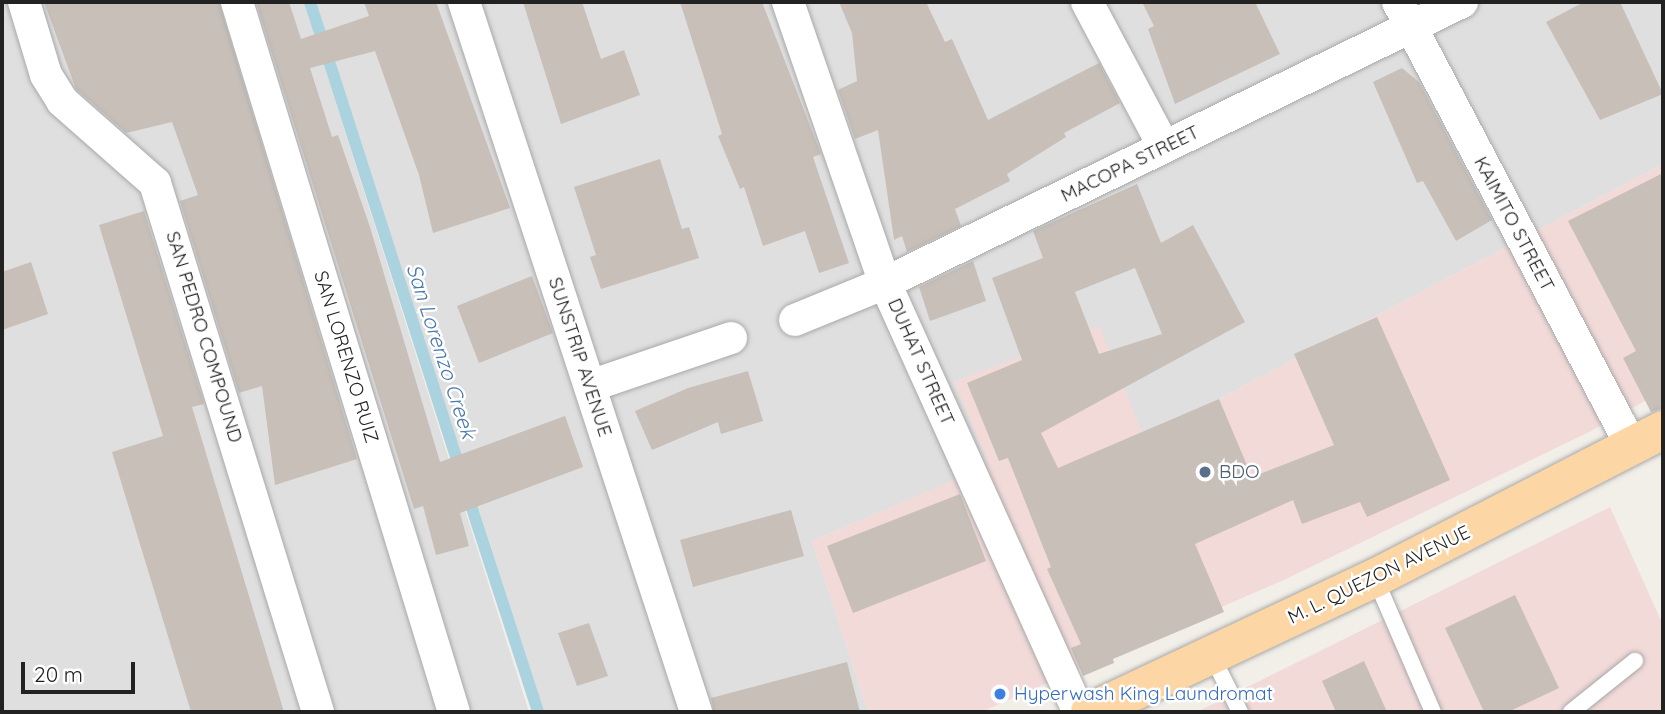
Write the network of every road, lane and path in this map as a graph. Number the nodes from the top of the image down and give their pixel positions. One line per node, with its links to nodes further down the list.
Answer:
1 (24, 2): 17 (street, SAN PEDRO COMPOUND)
2 (237, 2): 18 (street, SAN LORENZO RUIZ)
3 (464, 2): 12 (street, SUNSTRIP AVENUE)
4 (788, 2): 9 (street, DUHAT STREET)
5 (1087, 2): 8 (street)
6 (1462, 2): 7 (street, MACOPA STREET)
7 (1404, 15): 8 (street, MACOPA STREET); 13 (street, KAIMITO STREET)
8 (1164, 147): 9 (street, MACOPA STREET)
9 (886, 283): 10 (street, MACOPA STREET); 20 (street, DUHAT STREET)
10 (794, 320)
11 (731, 338): 12 (street)
12 (590, 386): 19 (street, SUNSTRIP AVENUE)
13 (1647, 438): 14 (main road, M. L. QUEZON AVENUE)
14 (1375, 578): 15 (main road, M. L. QUEZON AVENUE); 23 (lane)
15 (1212, 656): 21 (main road, M. L. QUEZON AVENUE); 22 (lane)
16 (1635, 661): 24 (lane)
17 (318, 712)
18 (454, 712)
19 (695, 712)
20 (1079, 712)
21 (1090, 712)
22 (1240, 712)
23 (1433, 712)
24 (1571, 712)

